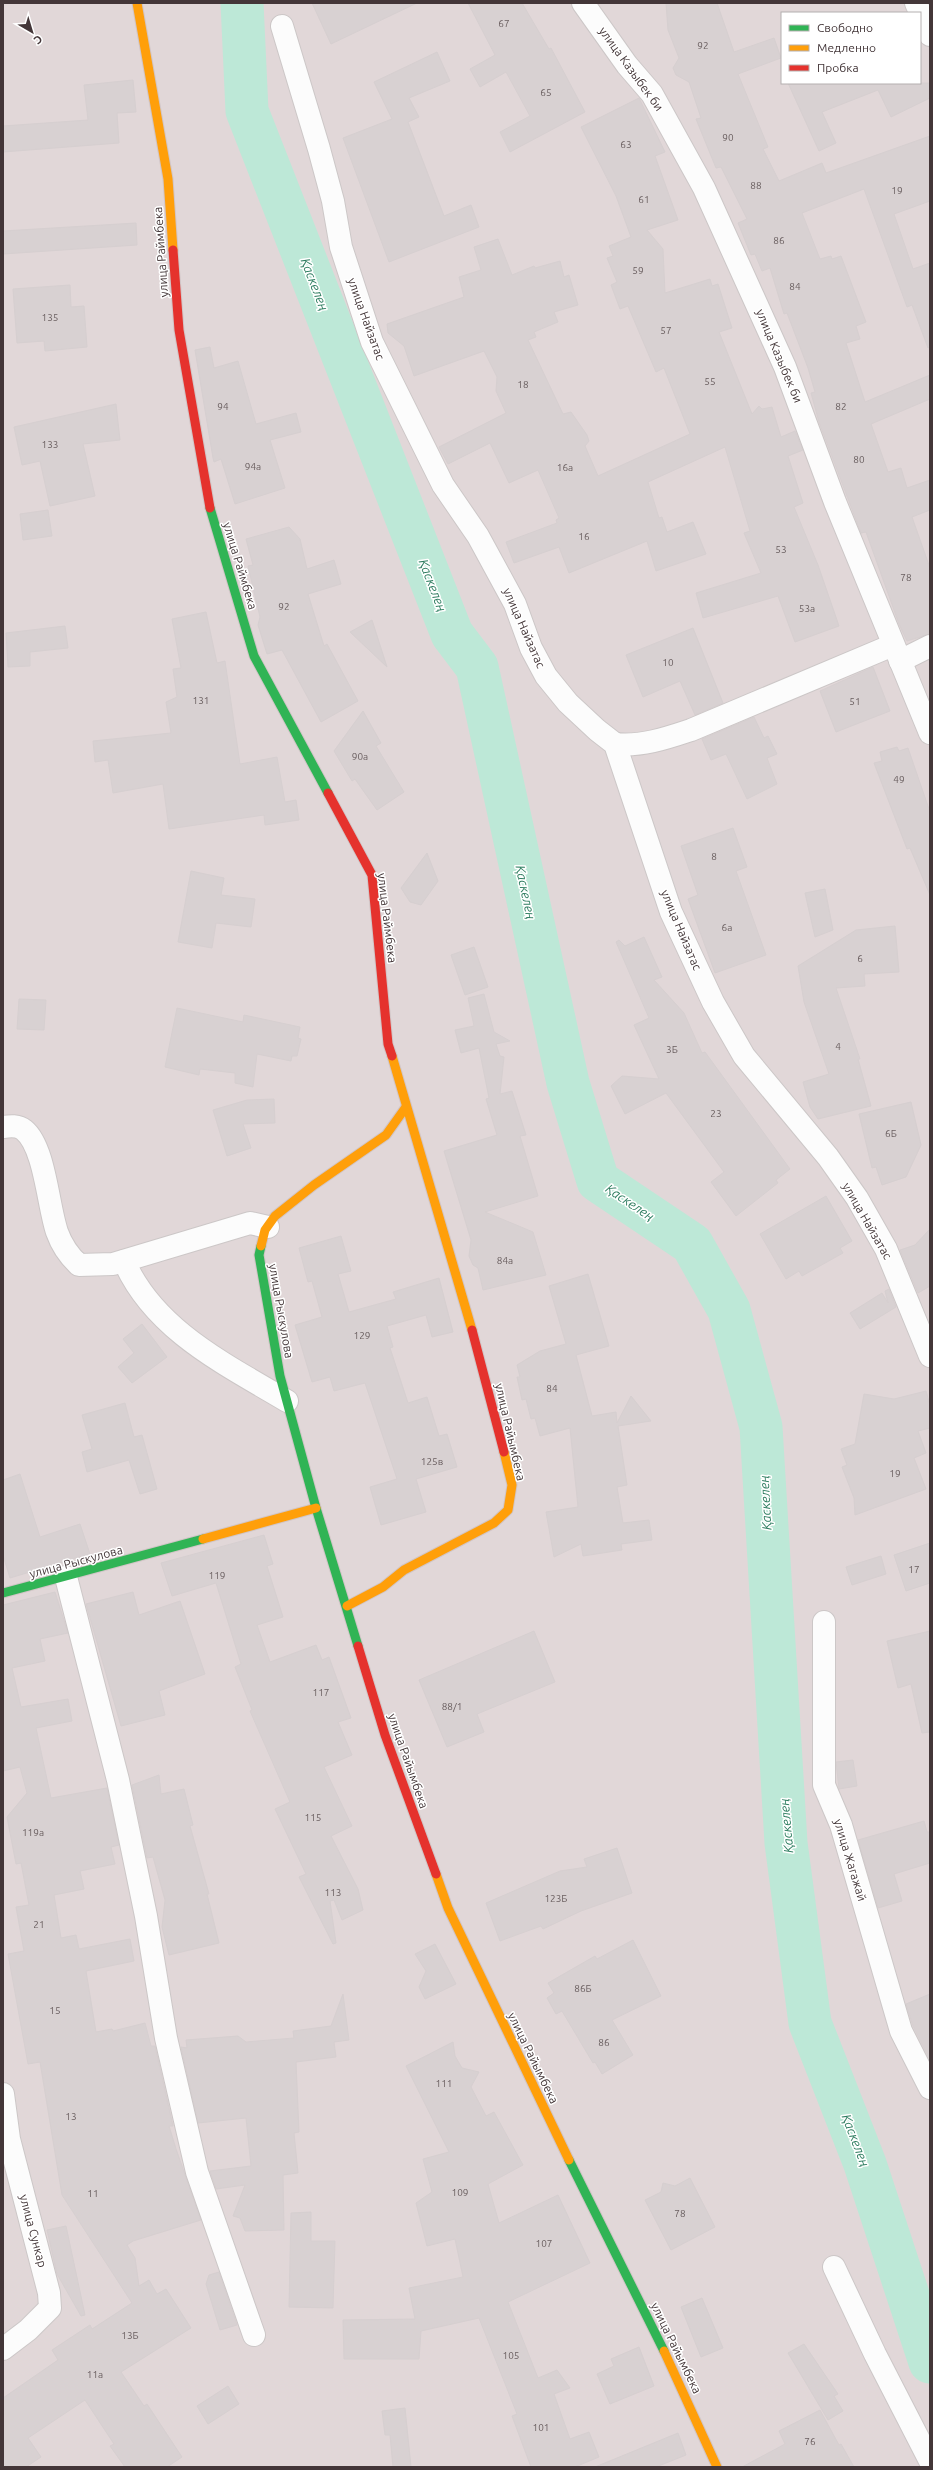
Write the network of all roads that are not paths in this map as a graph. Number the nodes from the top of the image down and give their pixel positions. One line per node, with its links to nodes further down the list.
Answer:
1 (137, 3): 10 (street, улица Раймбека)
2 (583, 3): 7 (street, улица Казыбек би)
3 (921, 14): 5 (street)
4 (282, 26): 9 (street, улица Найзатас)
5 (930, 35)
6 (930, 646): 7 (street)
7 (896, 653): 8 (street, улица Казыбек би); 9 (street)
8 (930, 733)
9 (615, 744): 14 (street, улица Найзатас)
10 (406, 1107): 12 (street, улица Рыскулова); 19 (street, улица Райымбека)
11 (3, 1127): 13 (street)
12 (268, 1227): 13 (street); 15 (street, улица Рыскулова)
13 (124, 1261): 15 (street)
14 (930, 1356)
15 (287, 1401): 16 (street, улица Рыскулова)
16 (316, 1508): 17 (street, улица Рыскулова); 19 (street, улица Рыскулова)
17 (66, 1577): 18 (street, улица Рыскулова); 24 (street)
18 (3, 1593)
19 (347, 1606): 27 (street, улица Райымбека)
20 (824, 1622): 21 (street, улица Жагажай)
21 (930, 2088)
22 (3, 2094): 25 (street, улица Сункар)
23 (834, 2267): 26 (street)
24 (254, 2335)
25 (3, 2349)
26 (930, 2461)
27 (717, 2467)

